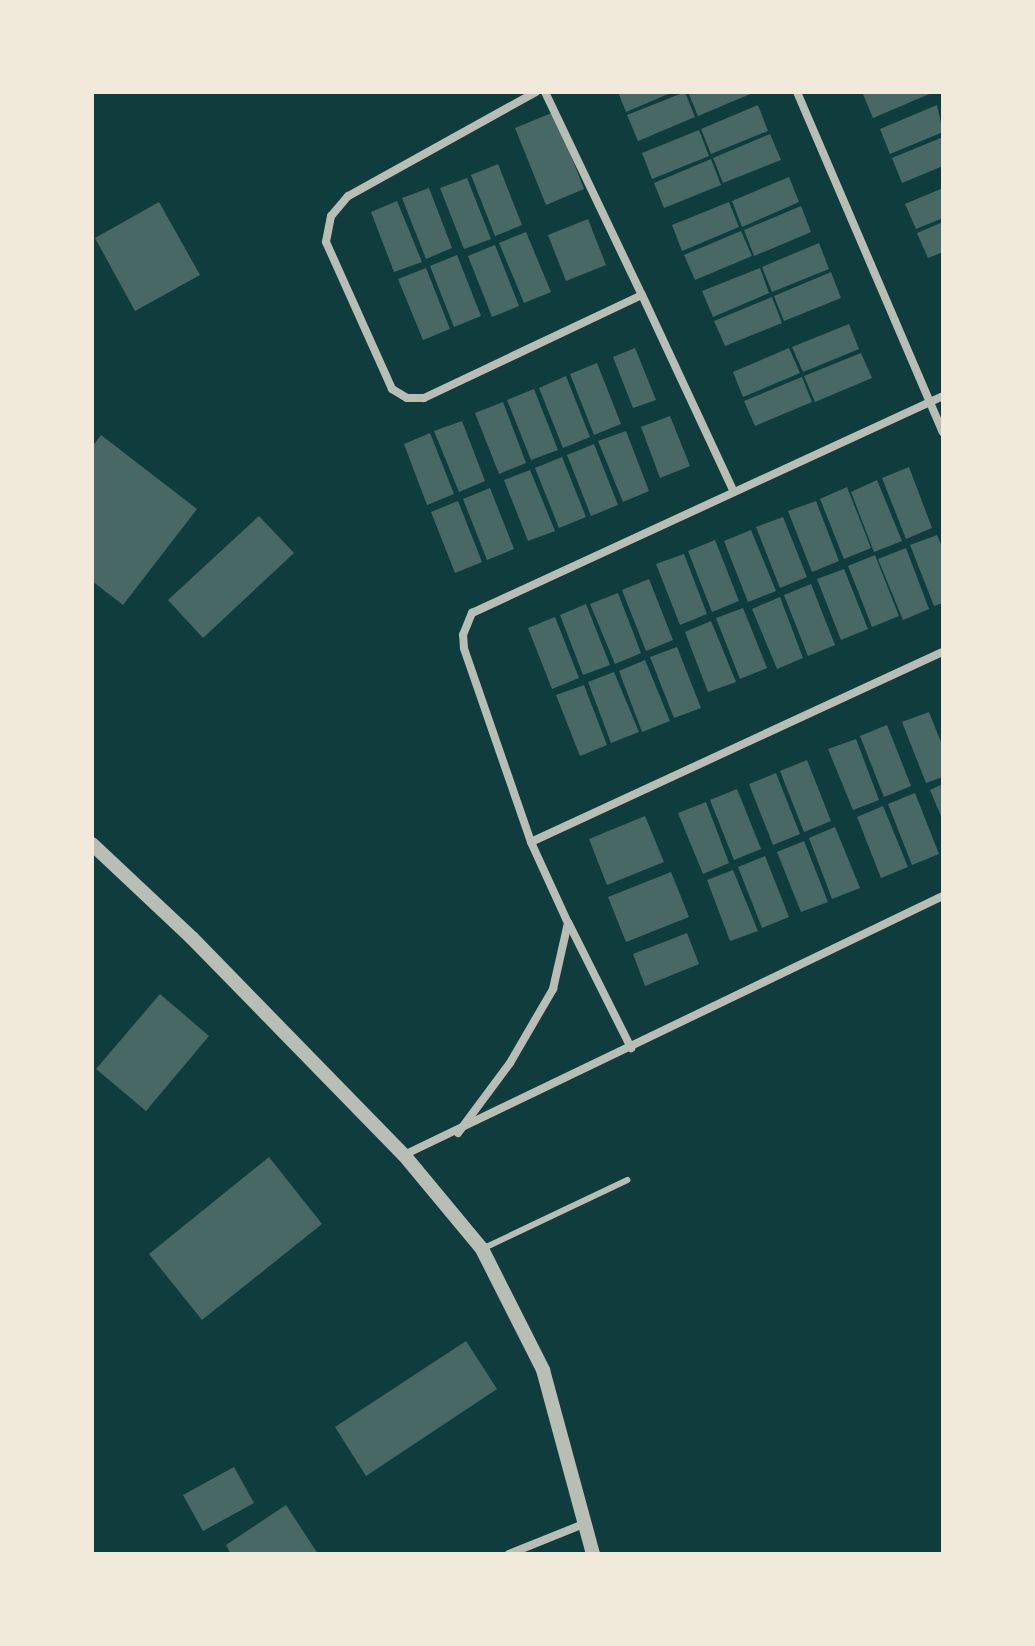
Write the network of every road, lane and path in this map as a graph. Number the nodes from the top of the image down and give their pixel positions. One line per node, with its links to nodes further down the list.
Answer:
1 (536, 92): 4 (street)
2 (545, 92): 4 (street)
3 (797, 92): 6 (street)
4 (642, 295): 8 (street)
5 (943, 396): 6 (street)
6 (930, 402): 7 (street); 8 (street)
7 (943, 432)
8 (734, 492): 10 (street)
9 (943, 652): 10 (street)
10 (531, 842): 13 (street)
11 (92, 844): 16 (street)
12 (943, 896): 14 (street)
13 (568, 923): 14 (street); 15 (street)
14 (631, 1048): 15 (street)
15 (458, 1133): 16 (street)
16 (404, 1155): 18 (street)
17 (627, 1180): 18 (lane)
18 (482, 1249): 19 (street)
19 (586, 1523): 20 (street); 21 (street)
20 (509, 1554)
21 (593, 1554)

